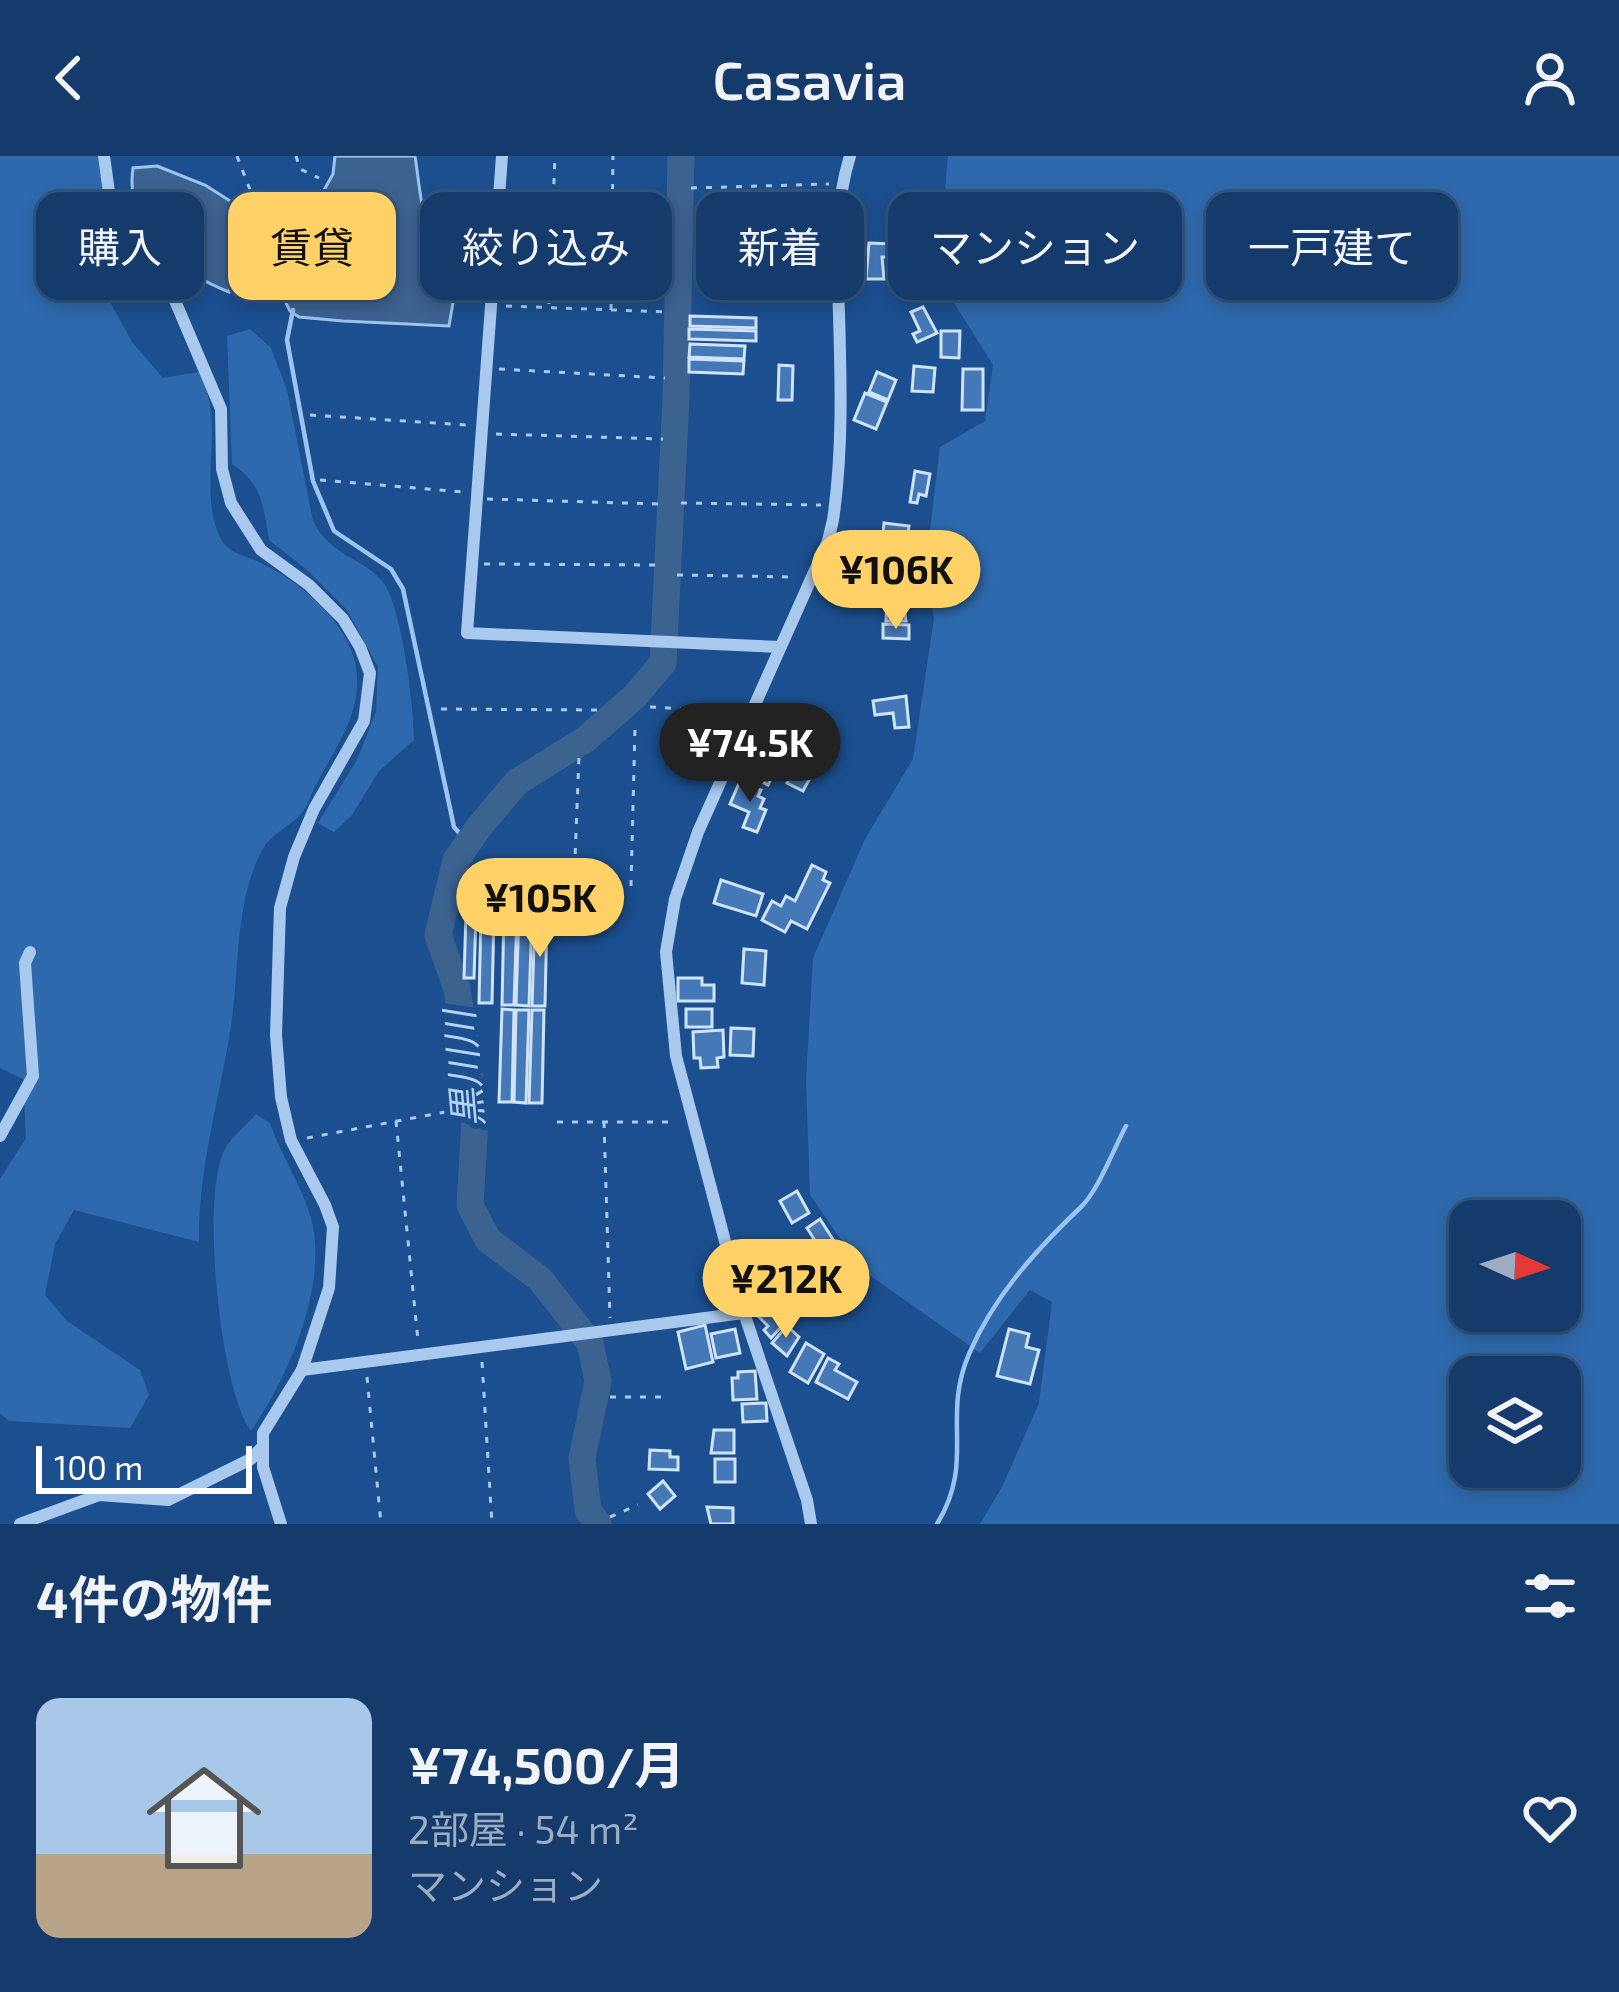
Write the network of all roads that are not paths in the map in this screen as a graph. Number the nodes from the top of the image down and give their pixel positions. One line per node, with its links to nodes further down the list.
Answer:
1 (104, 156): 8 (street)
2 (502, 156): 4 (street)
3 (850, 156): 4 (street)
4 (780, 647): 7 (street)
5 (30, 952): 6 (street)
6 (0, 1136)
7 (744, 1312): 8 (street); 12 (street)
8 (302, 1370): 9 (street)
9 (263, 1445): 10 (street); 11 (street)
10 (20, 1524)
11 (281, 1524)
12 (811, 1524)

